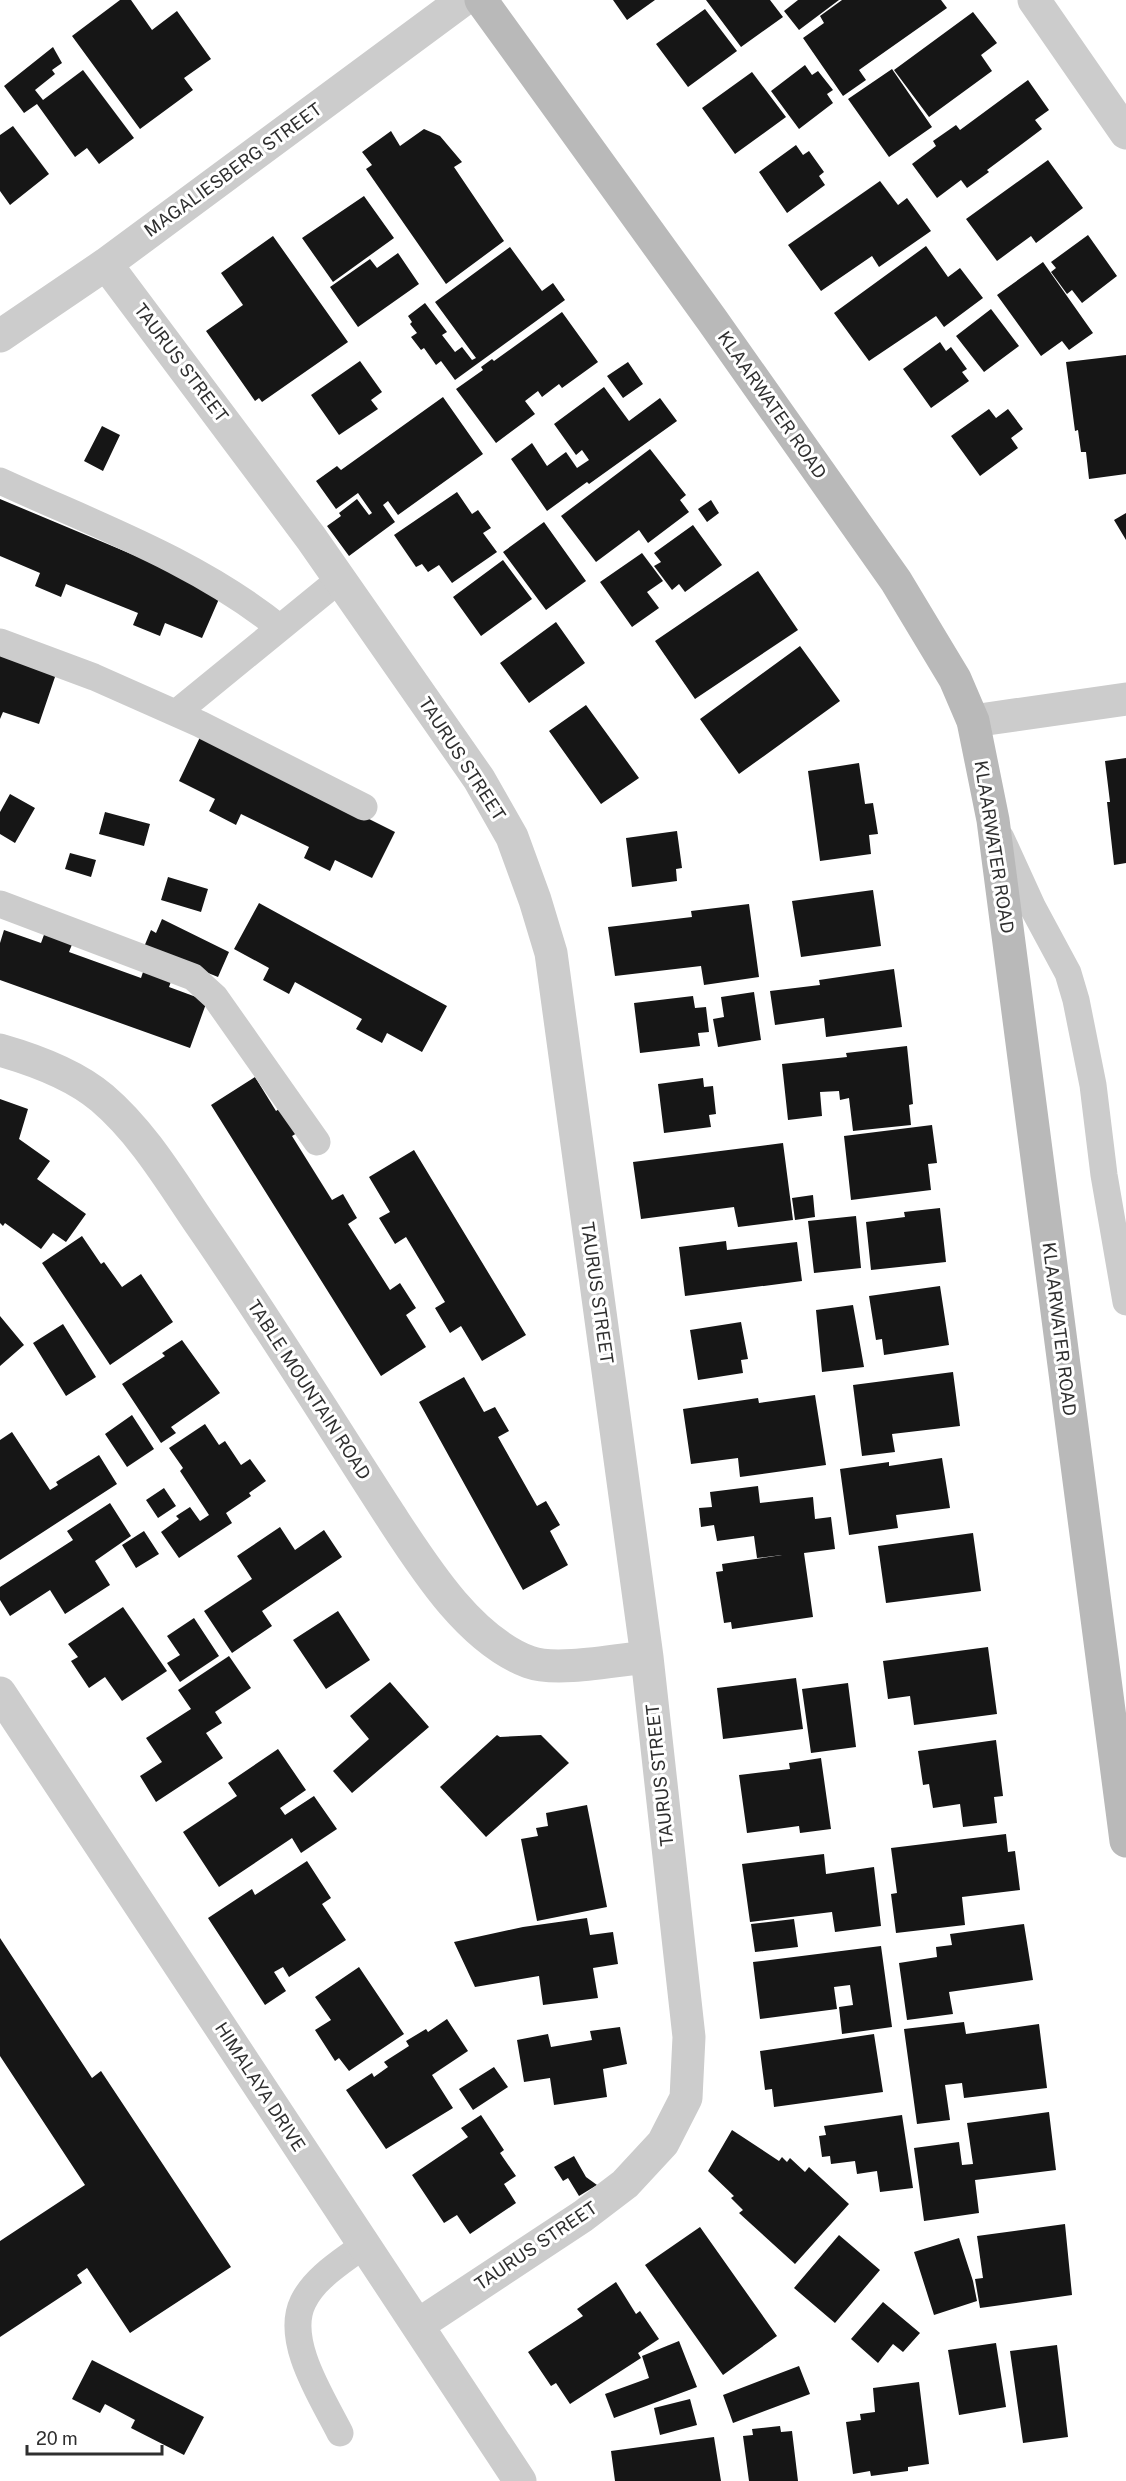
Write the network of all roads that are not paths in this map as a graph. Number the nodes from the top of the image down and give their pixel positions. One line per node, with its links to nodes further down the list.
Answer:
1 (463, 0): 5 (street, MAGALIESBERG STREET)
2 (481, 0): 13 (street, KLAARWATER ROAD)
3 (1034, 0): 4 (street)
4 (1126, 133)
5 (106, 264): 6 (street, MAGALIESBERG STREET); 8 (street, TAURUS STREET)
6 (0, 336)
7 (0, 481): 9 (lane)
8 (340, 579): 9 (lane); 20 (street, TAURUS STREET)
9 (280, 628): 12 (lane)
10 (0, 642): 12 (lane)
11 (1126, 699): 13 (street)
12 (176, 713): 14 (lane)
13 (973, 721): 15 (street, KLAARWATER ROAD)
14 (364, 807)
15 (993, 820): 19 (lane); 22 (street, KLAARWATER ROAD)
16 (0, 903): 18 (lane)
17 (0, 1050): 20 (street, TABLE MOUNTAIN ROAD)
18 (317, 1142)
19 (1126, 1302)
20 (647, 1657): 24 (street, TAURUS STREET)
21 (0, 1693): 23 (street, HIMALAYA DRIVE)
22 (1126, 1841)
23 (364, 2246): 24 (street, HIMALAYA DRIVE); 25 (lane)
24 (417, 2325): 26 (street, HIMALAYA DRIVE)
25 (340, 2433)
26 (520, 2481)

